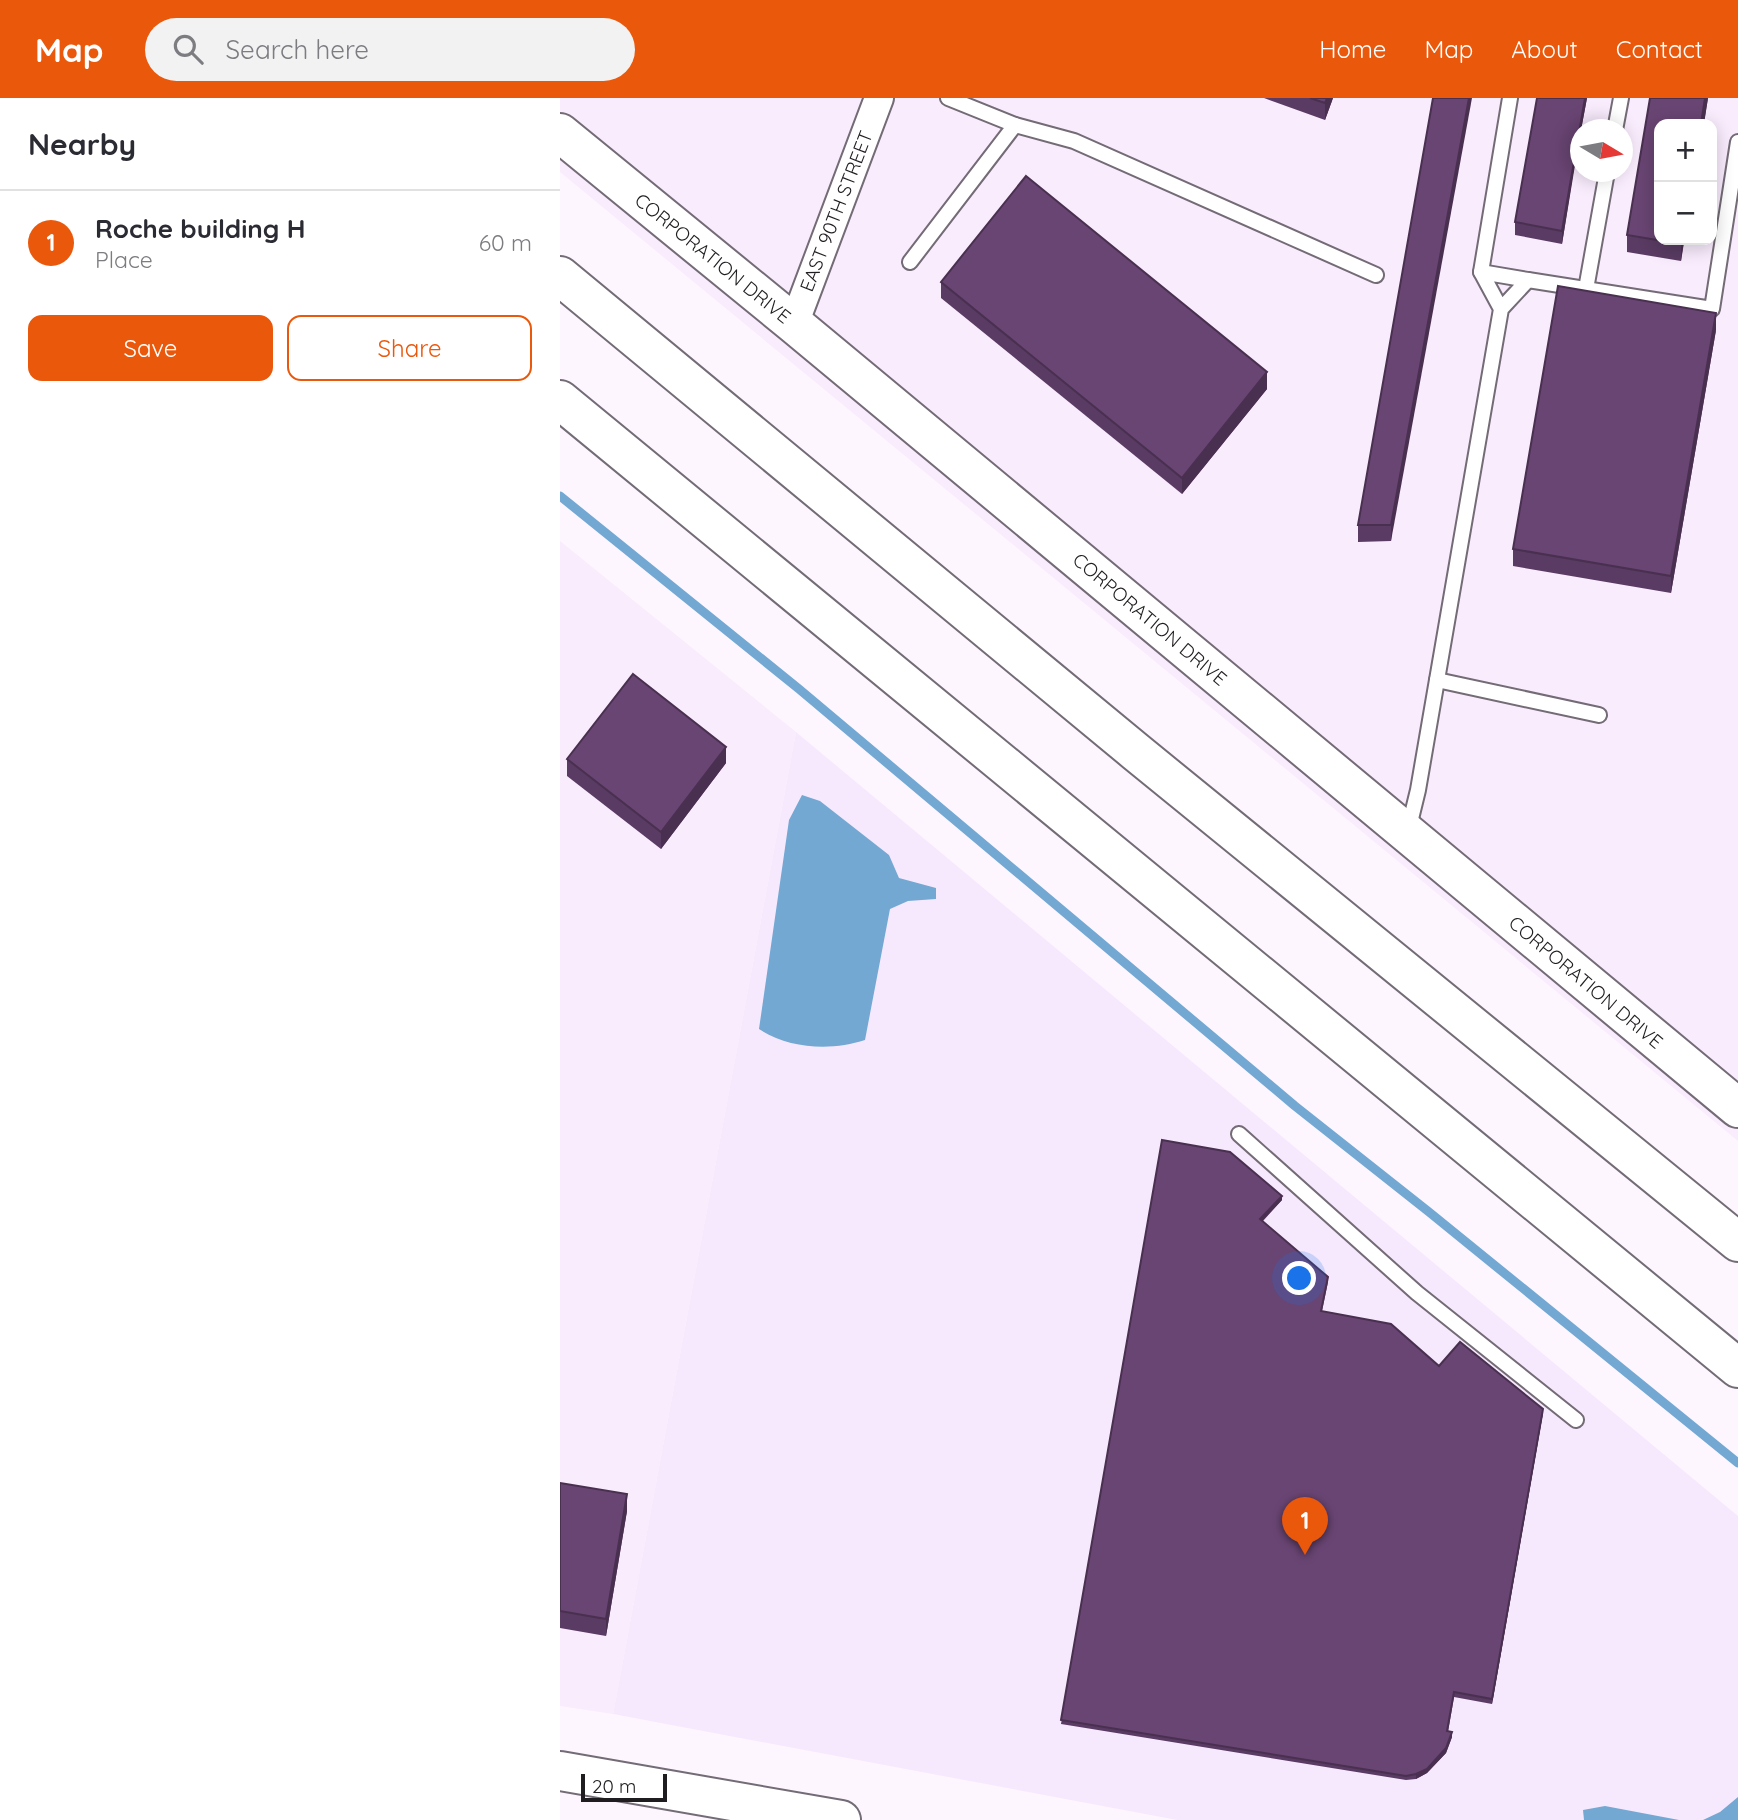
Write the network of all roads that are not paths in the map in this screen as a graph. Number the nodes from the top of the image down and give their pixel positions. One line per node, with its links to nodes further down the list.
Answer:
1 (879, 98): 17 (street, EAST 90TH STREET)
2 (948, 98): 6 (lane)
3 (1510, 98): 11 (lane)
4 (1620, 98): 5 (lane)
5 (1617, 119)
6 (1015, 125): 10 (lane); 12 (lane)
7 (560, 133): 17 (main road, CORPORATION DRIVE)
8 (1738, 142): 15 (lane)
9 (1605, 182): 15 (lane)
10 (910, 262)
11 (1481, 272): 14 (lane); 16 (lane)
12 (1376, 275)
13 (560, 276): 24 (main road)
14 (1528, 279): 15 (lane); 16 (lane)
15 (1586, 289)
16 (1501, 309): 19 (lane)
17 (794, 324): 21 (main road, CORPORATION DRIVE)
18 (560, 400): 25 (main road)
19 (1437, 680): 20 (lane); 21 (lane)
20 (1599, 715)
21 (1408, 833): 22 (main road, CORPORATION DRIVE)
22 (1738, 1108)
23 (1239, 1134): 26 (lane)
24 (1738, 1242)
25 (1738, 1368)
26 (1576, 1420)
27 (560, 1771): 28 (main road)
28 (841, 1820)

